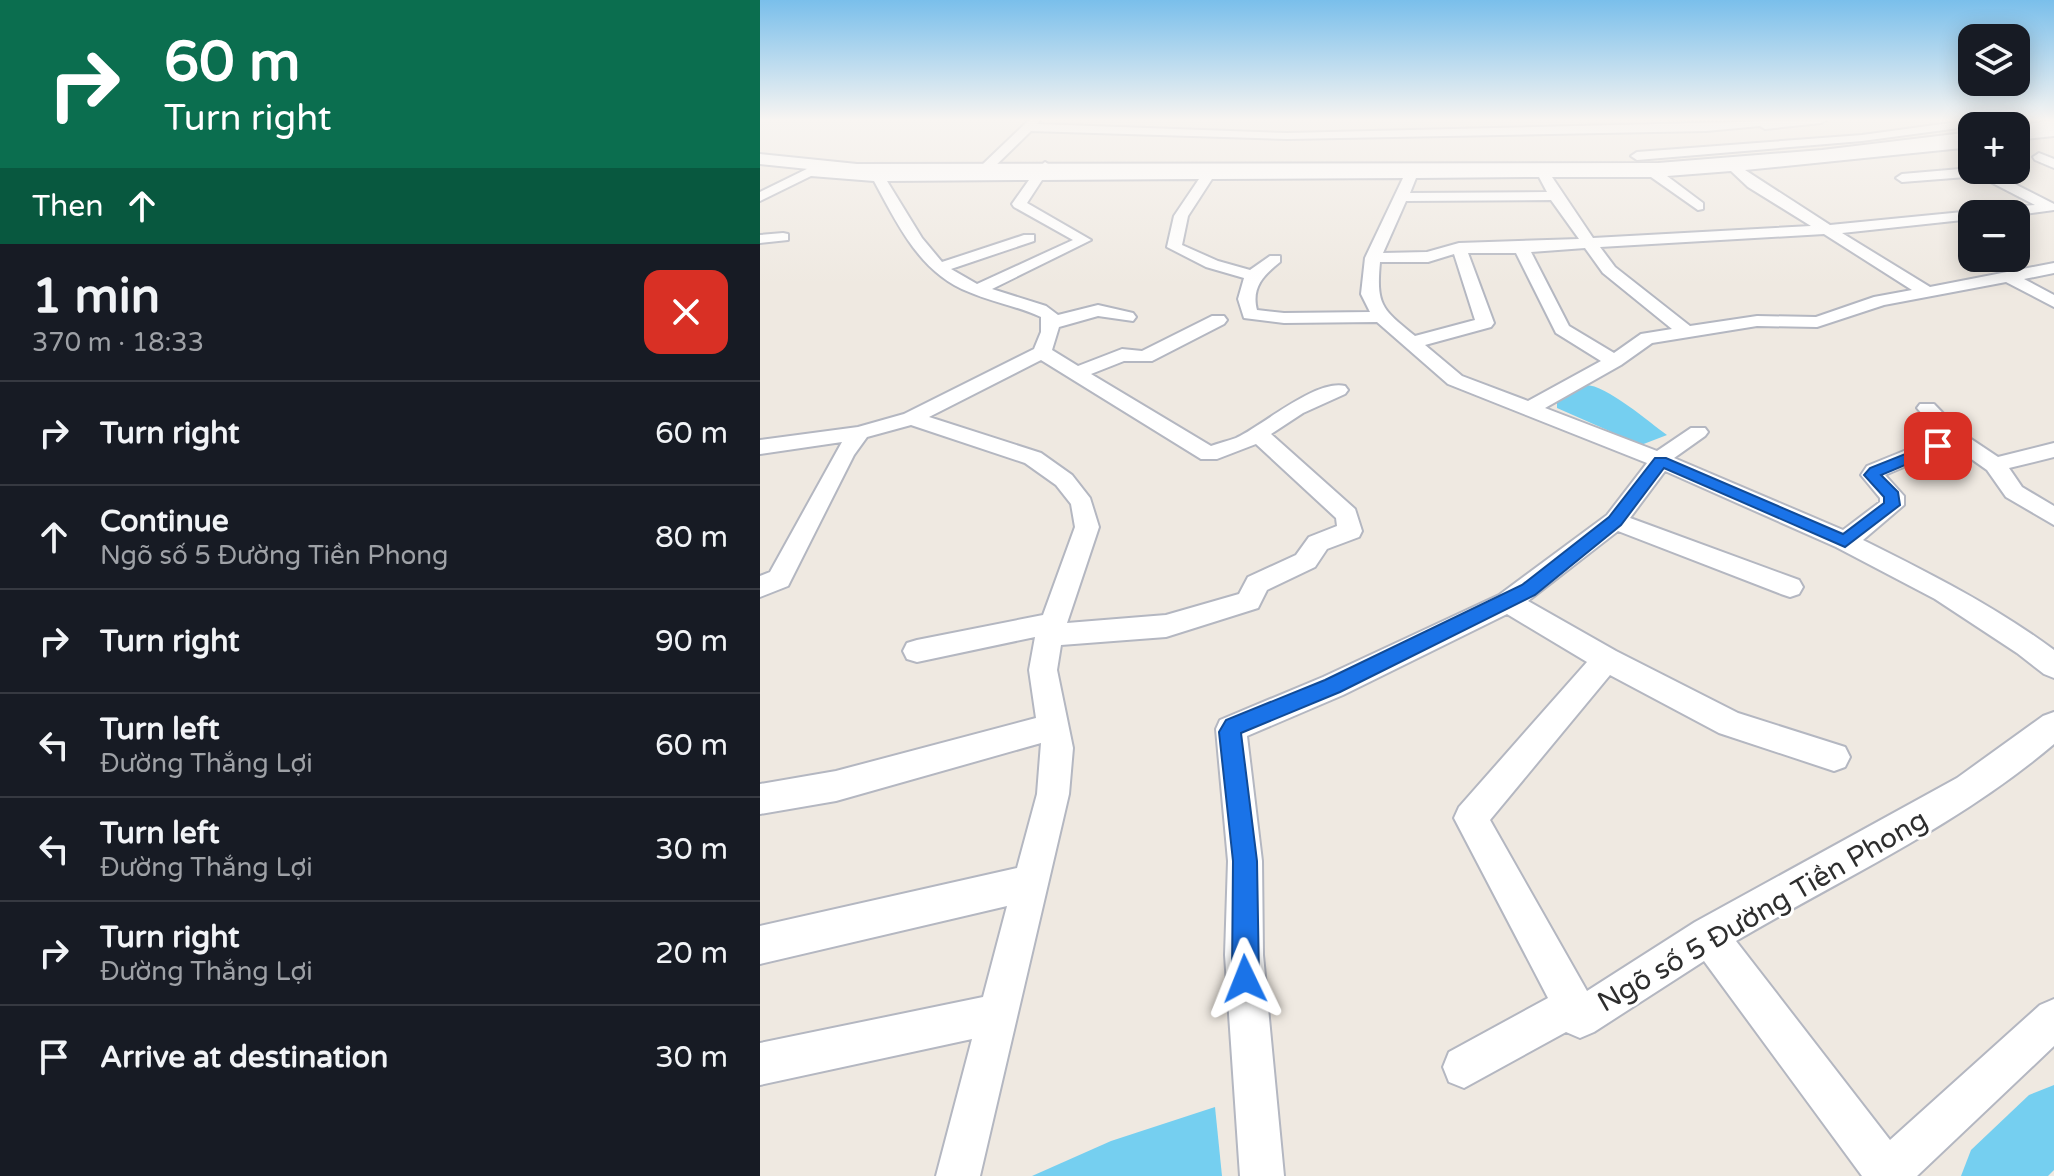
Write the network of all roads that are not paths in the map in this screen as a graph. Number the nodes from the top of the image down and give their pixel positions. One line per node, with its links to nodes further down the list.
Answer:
1 (803, 175): 15 (street)
2 (861, 175): 11 (street)
3 (936, 175): 11 (street)
4 (1039, 175): 34 (street)
5 (1209, 175): 32 (street)
6 (1415, 175): 16 (street)
7 (1544, 175): 14 (street)
8 (1657, 175): 17 (street)
9 (1744, 175): 21 (street)
10 (1931, 175): 12 (street)
11 (878, 177): 30 (street)
12 (1902, 178)
13 (2004, 184): 18 (street)
14 (1555, 196): 16 (street); 25 (street)
15 (760, 197)
16 (1404, 197): 28 (street)
17 (1698, 206)
18 (2051, 208): 19 (street)
19 (2030, 210)
20 (1958, 216): 21 (street)
21 (1826, 230): 25 (street); 35 (street)
22 (783, 237): 24 (street)
23 (1029, 238): 30 (street)
24 (760, 239)
25 (1591, 244): 27 (street); 41 (street)
26 (1459, 248): 27 (street); 28 (street); 42 (street)
27 (1521, 248): 44 (street)
28 (1373, 258): 38 (street)
29 (1275, 259): 32 (street)
30 (938, 268): 34 (street)
31 (2054, 268): 33 (street)
32 (1253, 276): 38 (street)
33 (2007, 276): 35 (street); 36 (street)
34 (978, 290): 40 (street)
35 (1927, 292): 41 (street)
36 (2054, 302)
37 (1127, 317): 40 (street)
38 (1381, 317): 42 (street)
39 (1218, 320): 45 (street)
40 (1050, 324): 43 (street)
41 (1687, 332): 44 (street)
42 (1410, 343): 48 (street)
43 (1042, 352): 45 (street); 49 (street)
44 (1614, 361): 48 (street)
45 (1077, 373): 52 (street)
46 (1338, 390): 52 (street)
47 (1927, 408): 53 (street)
48 (1527, 410): 56 (street)
49 (911, 418): 51 (street); 64 (street)
50 (1698, 432): 56 (street)
51 (860, 433): 54 (street); 61 (street)
52 (1258, 434): 64 (street)
53 (1955, 438): 57 (street); 60 (street)
54 (760, 447)
55 (2054, 450): 57 (street)
56 (1661, 461): 59 (street); 60 (street)
57 (1995, 465): 58 (street)
58 (2054, 517)
59 (1615, 521): 62 (street); 63 (street)
60 (1845, 541): 67 (street)
61 (760, 587)
62 (1790, 587)
63 (1508, 602): 66 (street); 82 (street)
64 (1051, 629): 65 (street); 69 (street)
65 (917, 651)
66 (1606, 659): 70 (street); 75 (street, Ngõ số 5 Đường Tiền Phong)
67 (2054, 666)
68 (2054, 725): 73 (street, Ngõ số 5 Đường Tiền Phong)
69 (1051, 727): 71 (street); 72 (street)
70 (1834, 757)
71 (760, 799)
72 (1030, 883): 74 (street); 76 (street)
73 (1708, 935): 75 (street, Ngõ số 5 Đường Tiền Phong); 80 (street)
74 (760, 945)
75 (1573, 1006): 79 (street)
76 (996, 1014): 78 (street); 81 (street)
77 (2054, 1019): 80 (street)
78 (760, 1064)
79 (1464, 1067)
80 (1886, 1174)
81 (958, 1176)
82 (1262, 1176)

